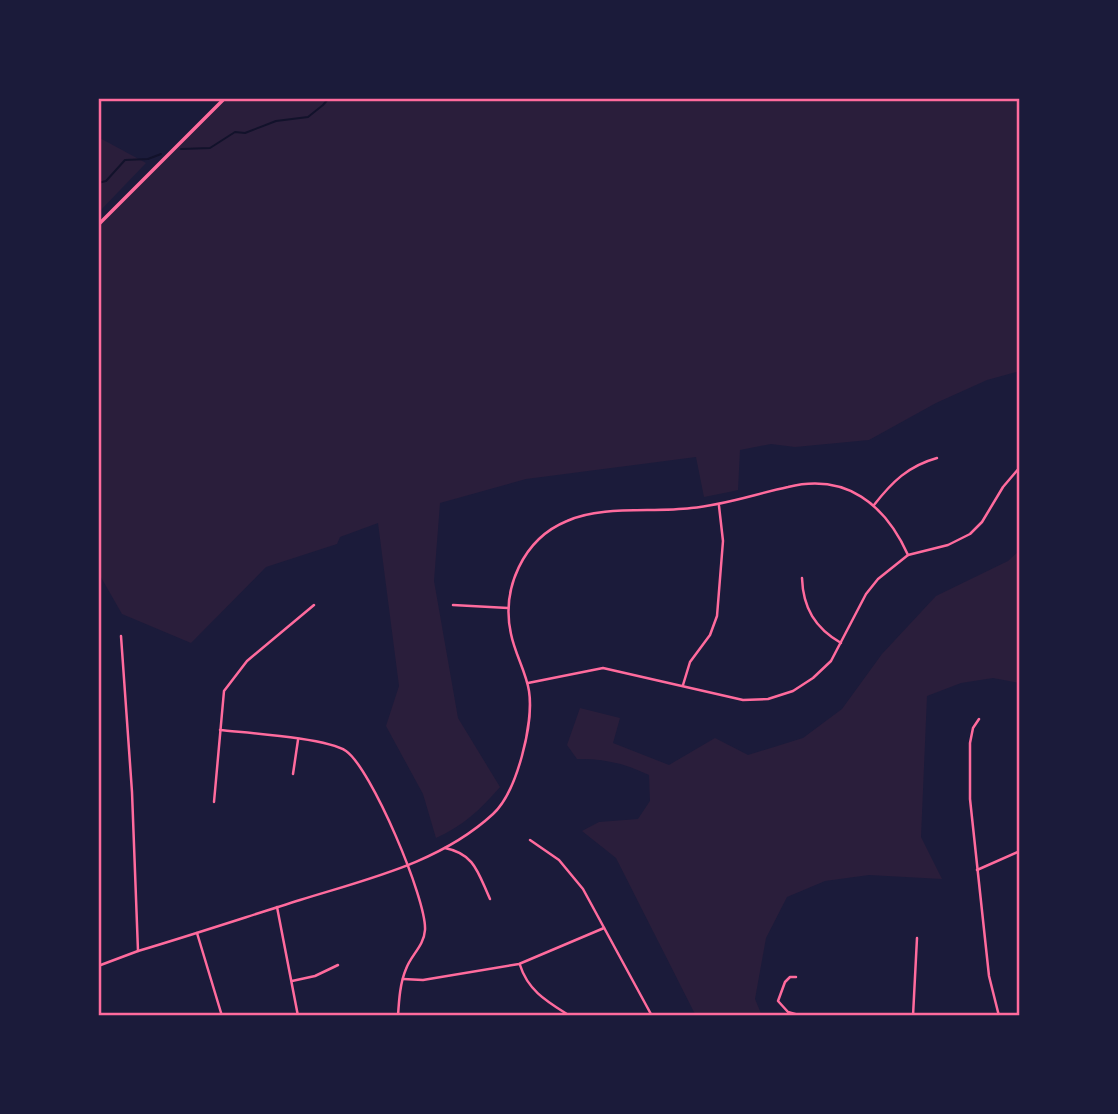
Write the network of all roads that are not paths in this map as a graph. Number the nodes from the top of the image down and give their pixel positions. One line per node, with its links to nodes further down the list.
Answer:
1 (225, 98): 2 (main road)
2 (98, 225)
3 (937, 458): 6 (street)
4 (1020, 467): 7 (street)
5 (719, 505): 6 (street); 11 (street); 15 (street)
6 (874, 505): 7 (street)
7 (908, 555): 13 (street)
8 (802, 578): 13 (street)
9 (314, 605): 17 (street)
10 (453, 605): 11 (street)
11 (508, 608): 14 (street)
12 (121, 636): 31 (street)
13 (841, 643): 15 (street)
14 (528, 683): 15 (street); 22 (street)
15 (683, 685)
16 (979, 719): 25 (street)
17 (220, 730): 18 (street); 20 (street)
18 (298, 740): 19 (street); 24 (street)
19 (293, 774)
20 (214, 802)
21 (530, 840): 28 (street)
22 (447, 847): 24 (street); 26 (street)
23 (1020, 850): 25 (street)
24 (409, 866): 27 (street); 36 (street)
25 (977, 870): 45 (street)
26 (490, 899)
27 (277, 907): 29 (street); 37 (street)
28 (604, 928): 32 (street); 42 (street)
29 (197, 933): 31 (street); 38 (street)
30 (917, 938): 44 (street)
31 (138, 951): 34 (street)
32 (519, 964): 36 (street); 41 (street)
33 (338, 965): 37 (street)
34 (98, 966)
35 (796, 977): 43 (street)
36 (403, 979): 40 (street)
37 (292, 981): 39 (street)
38 (222, 1016)
39 (298, 1016)
40 (398, 1016)
41 (570, 1016)
42 (652, 1016)
43 (802, 1016)
44 (913, 1016)
45 (999, 1016)

